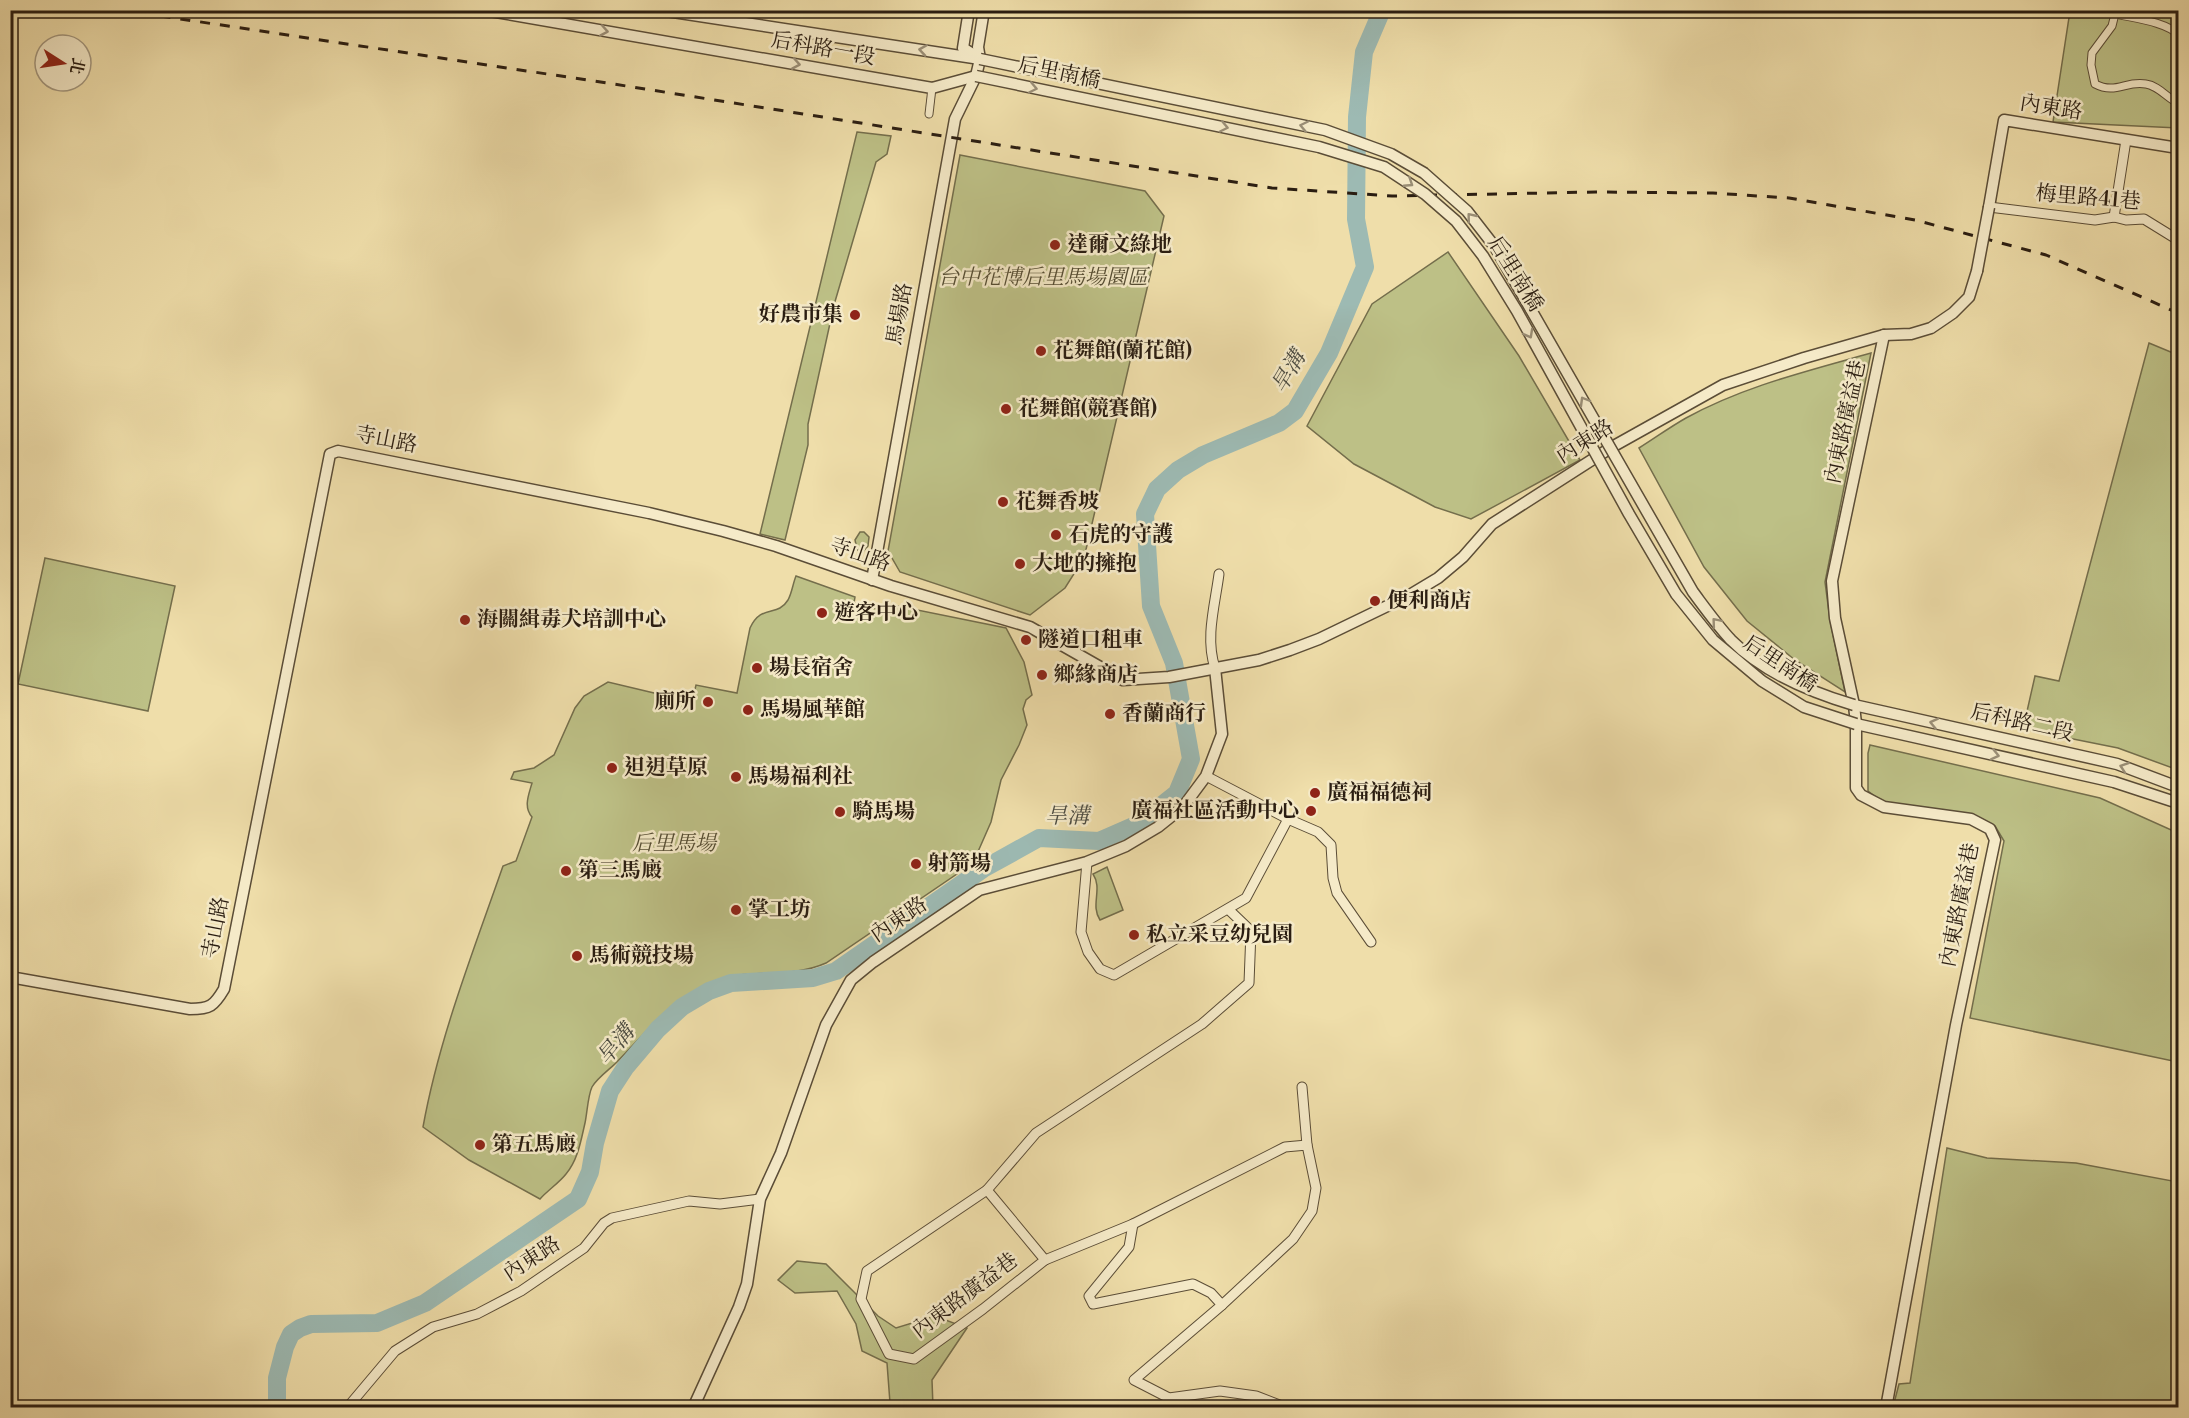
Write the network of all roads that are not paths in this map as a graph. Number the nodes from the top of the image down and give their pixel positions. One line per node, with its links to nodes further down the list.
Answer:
1 (484, 10): 9 (street, 后科路一段, one-way to 9)
2 (660, 10): 7 (street, 后科路一段, one-way to 2)
3 (969, 10): 7 (street)
4 (984, 10): 7 (street, 馬場路)
5 (2116, 12): 6 (street); 10 (street)
6 (2178, 34)
7 (981, 59): 8 (street, 馬場路); 22 (street, 后里南橋, one-way to 7, bridge)
8 (976, 76): 9 (street, 后科路一段); 19 (street, 馬場路); 23 (street, 后里南橋, one-way to 23, bridge)
9 (932, 88): 11 (street)
10 (2178, 103)
11 (929, 114)
12 (2126, 140): 13 (street, 內東路); 14 (street, 內東路); 15 (street)
13 (2178, 148)
14 (1989, 207): 15 (street, 梅里路41巷); 17 (street, 內東路, bridge)
15 (2114, 217): 16 (street, 梅里路41巷)
16 (2178, 240)
17 (1884, 335): 20 (street, 內東路); 22 (street, 內東路廣益巷)
18 (1219, 574): 20 (street)
19 (872, 580): 21 (street, 寺山路); 31 (street, 寺山路)
20 (1215, 668): 21 (street, 內東路); 24 (street, 內東路)
21 (1190, 673)
22 (1854, 705): 23 (street, 內東路廣益巷); 25 (street, 后科路二段, one-way to 22)
23 (1856, 724): 26 (street, 后科路二段, one-way to 26); 42 (street, 內東路廣益巷)
24 (1206, 776): 27 (street); 28 (street, 內東路)
25 (2178, 788)
26 (2178, 803)
27 (1288, 819): 29 (street); 30 (street)
28 (1087, 862): 29 (street); 35 (street, 內東路)
29 (1228, 909): 34 (street, 內東路廣益巷)
30 (1371, 942)
31 (10, 977)
32 (1302, 1087): 33 (street)
33 (1307, 1145): 36 (street, 內東路廣益巷); 38 (street)
34 (987, 1190): 37 (street, 內東路廣益巷); 37 (street, 內東路廣益巷)
35 (760, 1199): 39 (street, 內東路); 40 (street, 內東路)
36 (1133, 1224): 37 (street, 內東路廣益巷); 38 (street)
37 (1045, 1260)
38 (1222, 1305): 41 (street)
39 (347, 1407)
40 (693, 1407)
41 (1287, 1407)
42 (1886, 1407)

